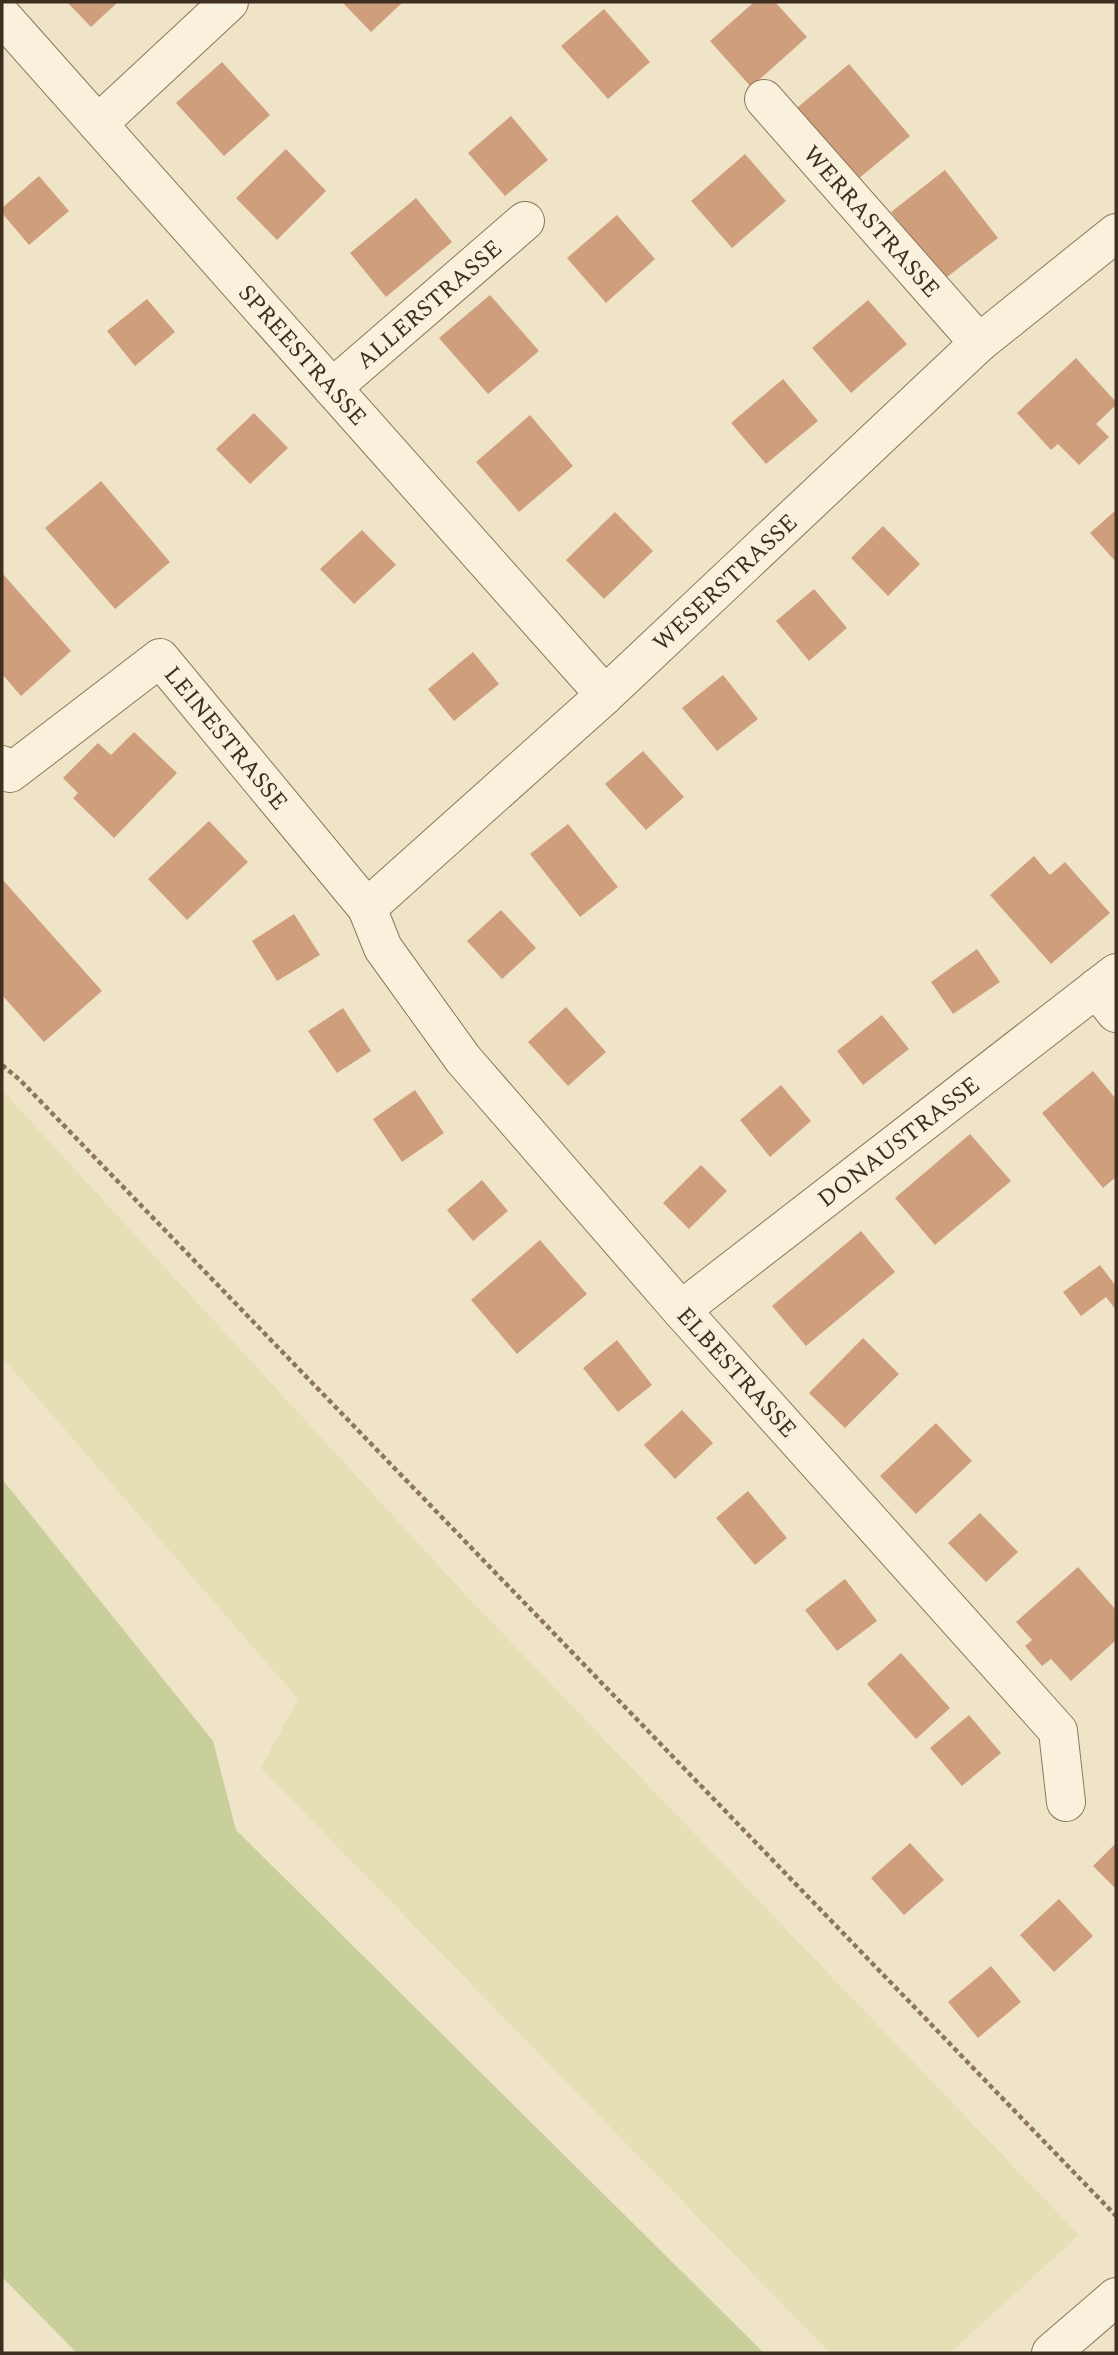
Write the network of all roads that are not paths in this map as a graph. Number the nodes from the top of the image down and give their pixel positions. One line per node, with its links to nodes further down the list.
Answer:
1 (229, 2): 4 (street)
2 (2, 16): 4 (street, SPREESTRASSE)
3 (764, 99): 7 (street, WERRASTRASSE)
4 (98, 124): 8 (street, SPREESTRASSE)
5 (525, 221): 8 (street, ALLERSTRASSE)
6 (1111, 249): 7 (street, WESERSTRASSE)
7 (979, 343): 9 (street, WESERSTRASSE)
8 (332, 388): 9 (street, SPREESTRASSE)
9 (605, 695): 11 (street, WESERSTRASSE)
10 (2, 765): 11 (street, LEINESTRASSE)
11 (367, 908): 13 (street, ELBESTRASSE)
12 (1109, 992): 13 (street, DONAUSTRASSE)
13 (681, 1310): 14 (street, ELBESTRASSE)
14 (1066, 1802)
15 (1116, 2297): 16 (street)
16 (1052, 2353)

